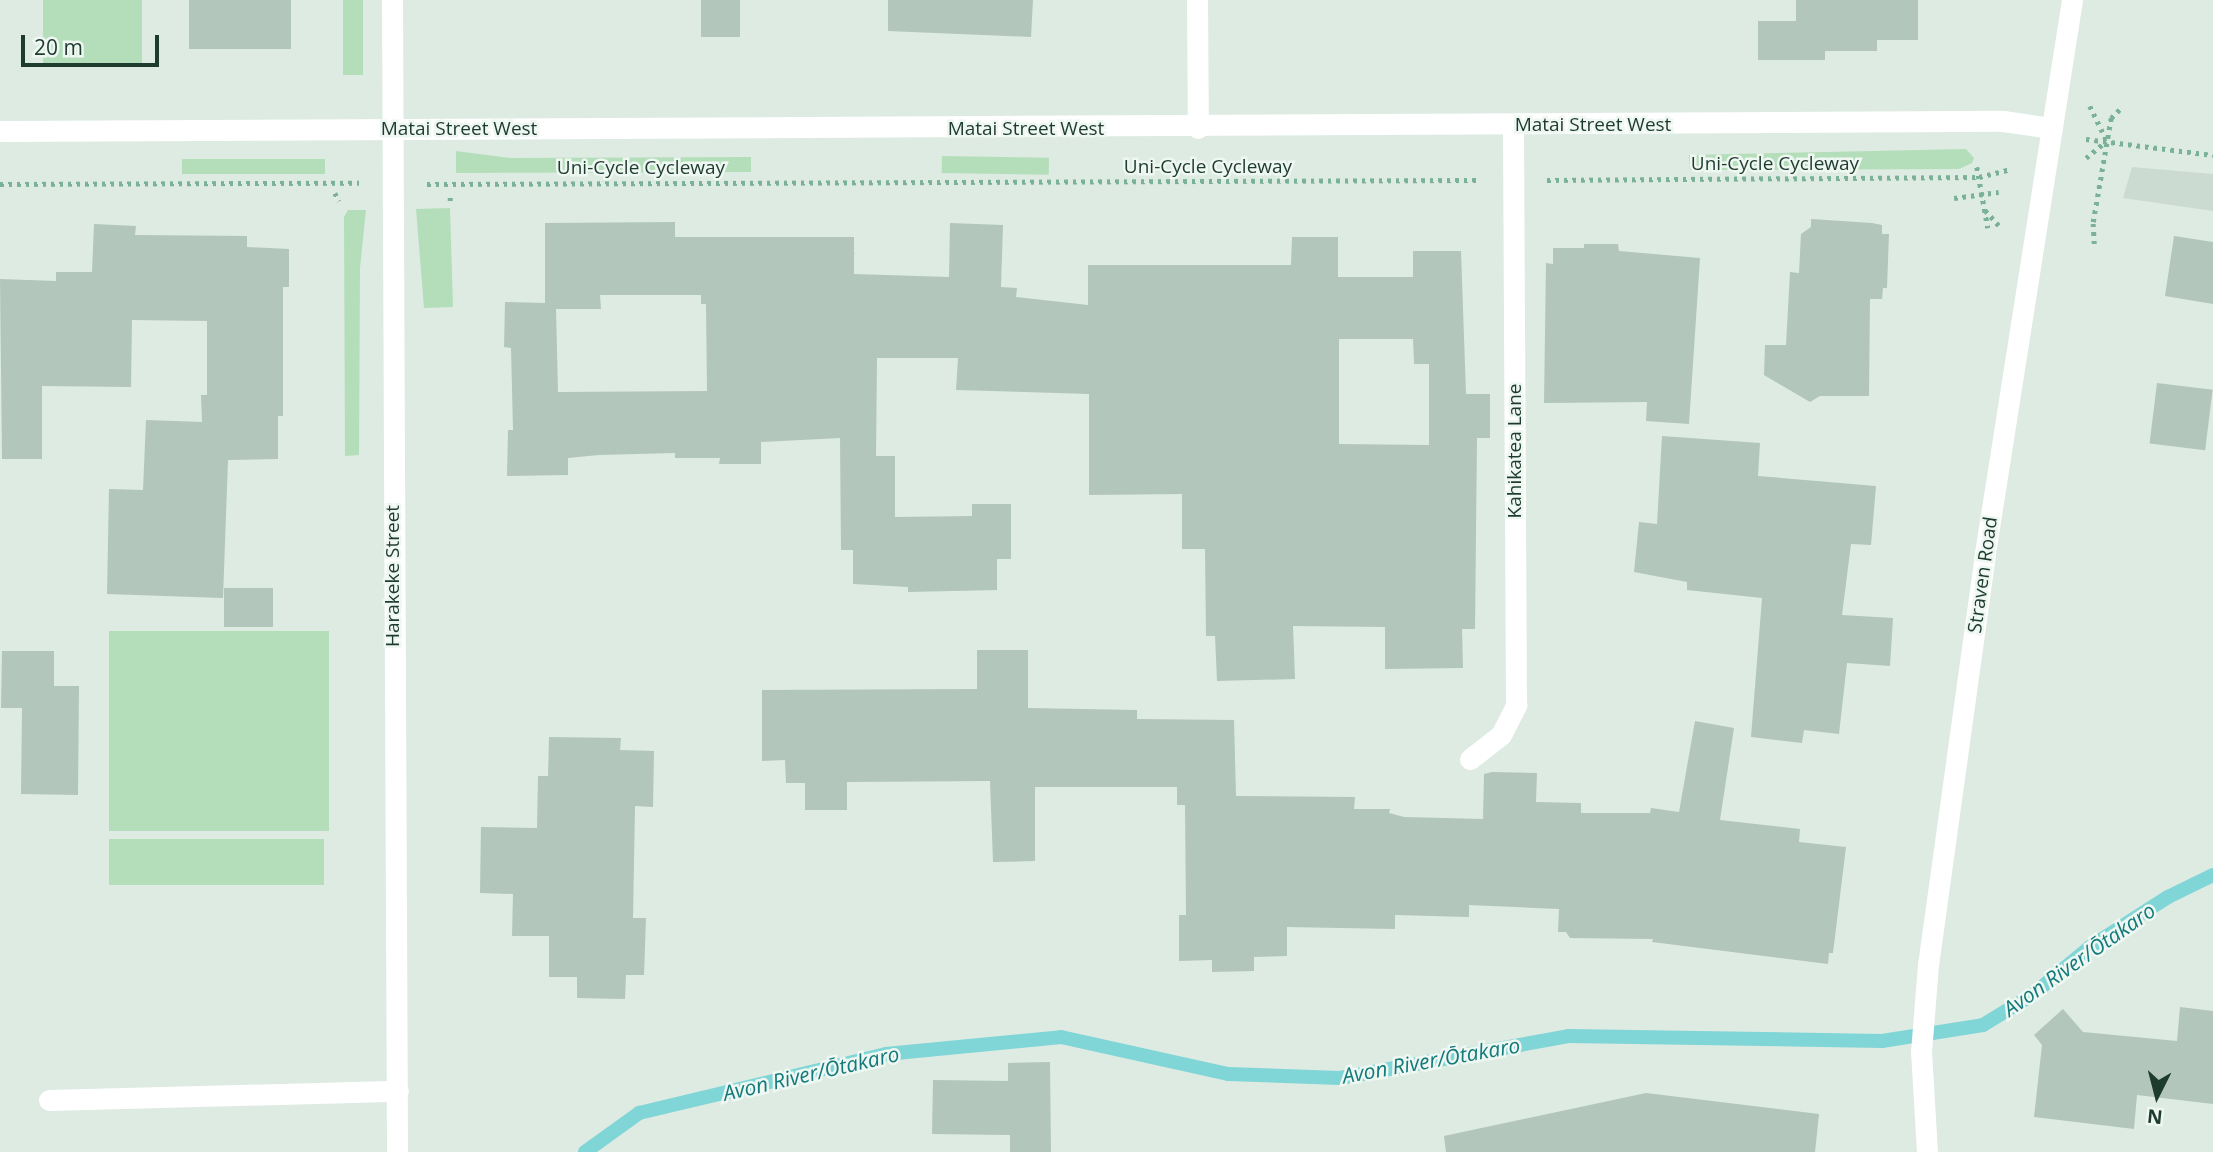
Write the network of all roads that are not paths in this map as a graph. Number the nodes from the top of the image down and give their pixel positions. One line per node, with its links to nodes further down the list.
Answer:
1 (392, 0): 5 (street, Harakeke Street)
2 (1198, 0): 6 (street)
3 (2072, 0): 7 (street, Straven Road)
4 (1513, 125): 6 (street, Matai Street West); 7 (street, Matai Street West); 9 (street, Kahikatea Lane)
5 (391, 128): 6 (street, Matai Street West); 8 (street, Matai Street West); 10 (street, Harakeke Street)
6 (1198, 128)
7 (2051, 128): 13 (street, Straven Road)
8 (0, 131)
9 (1469, 758)
10 (398, 1091): 11 (street); 12 (street, Harakeke Street)
11 (49, 1100)
12 (397, 1152)
13 (1927, 1152)

